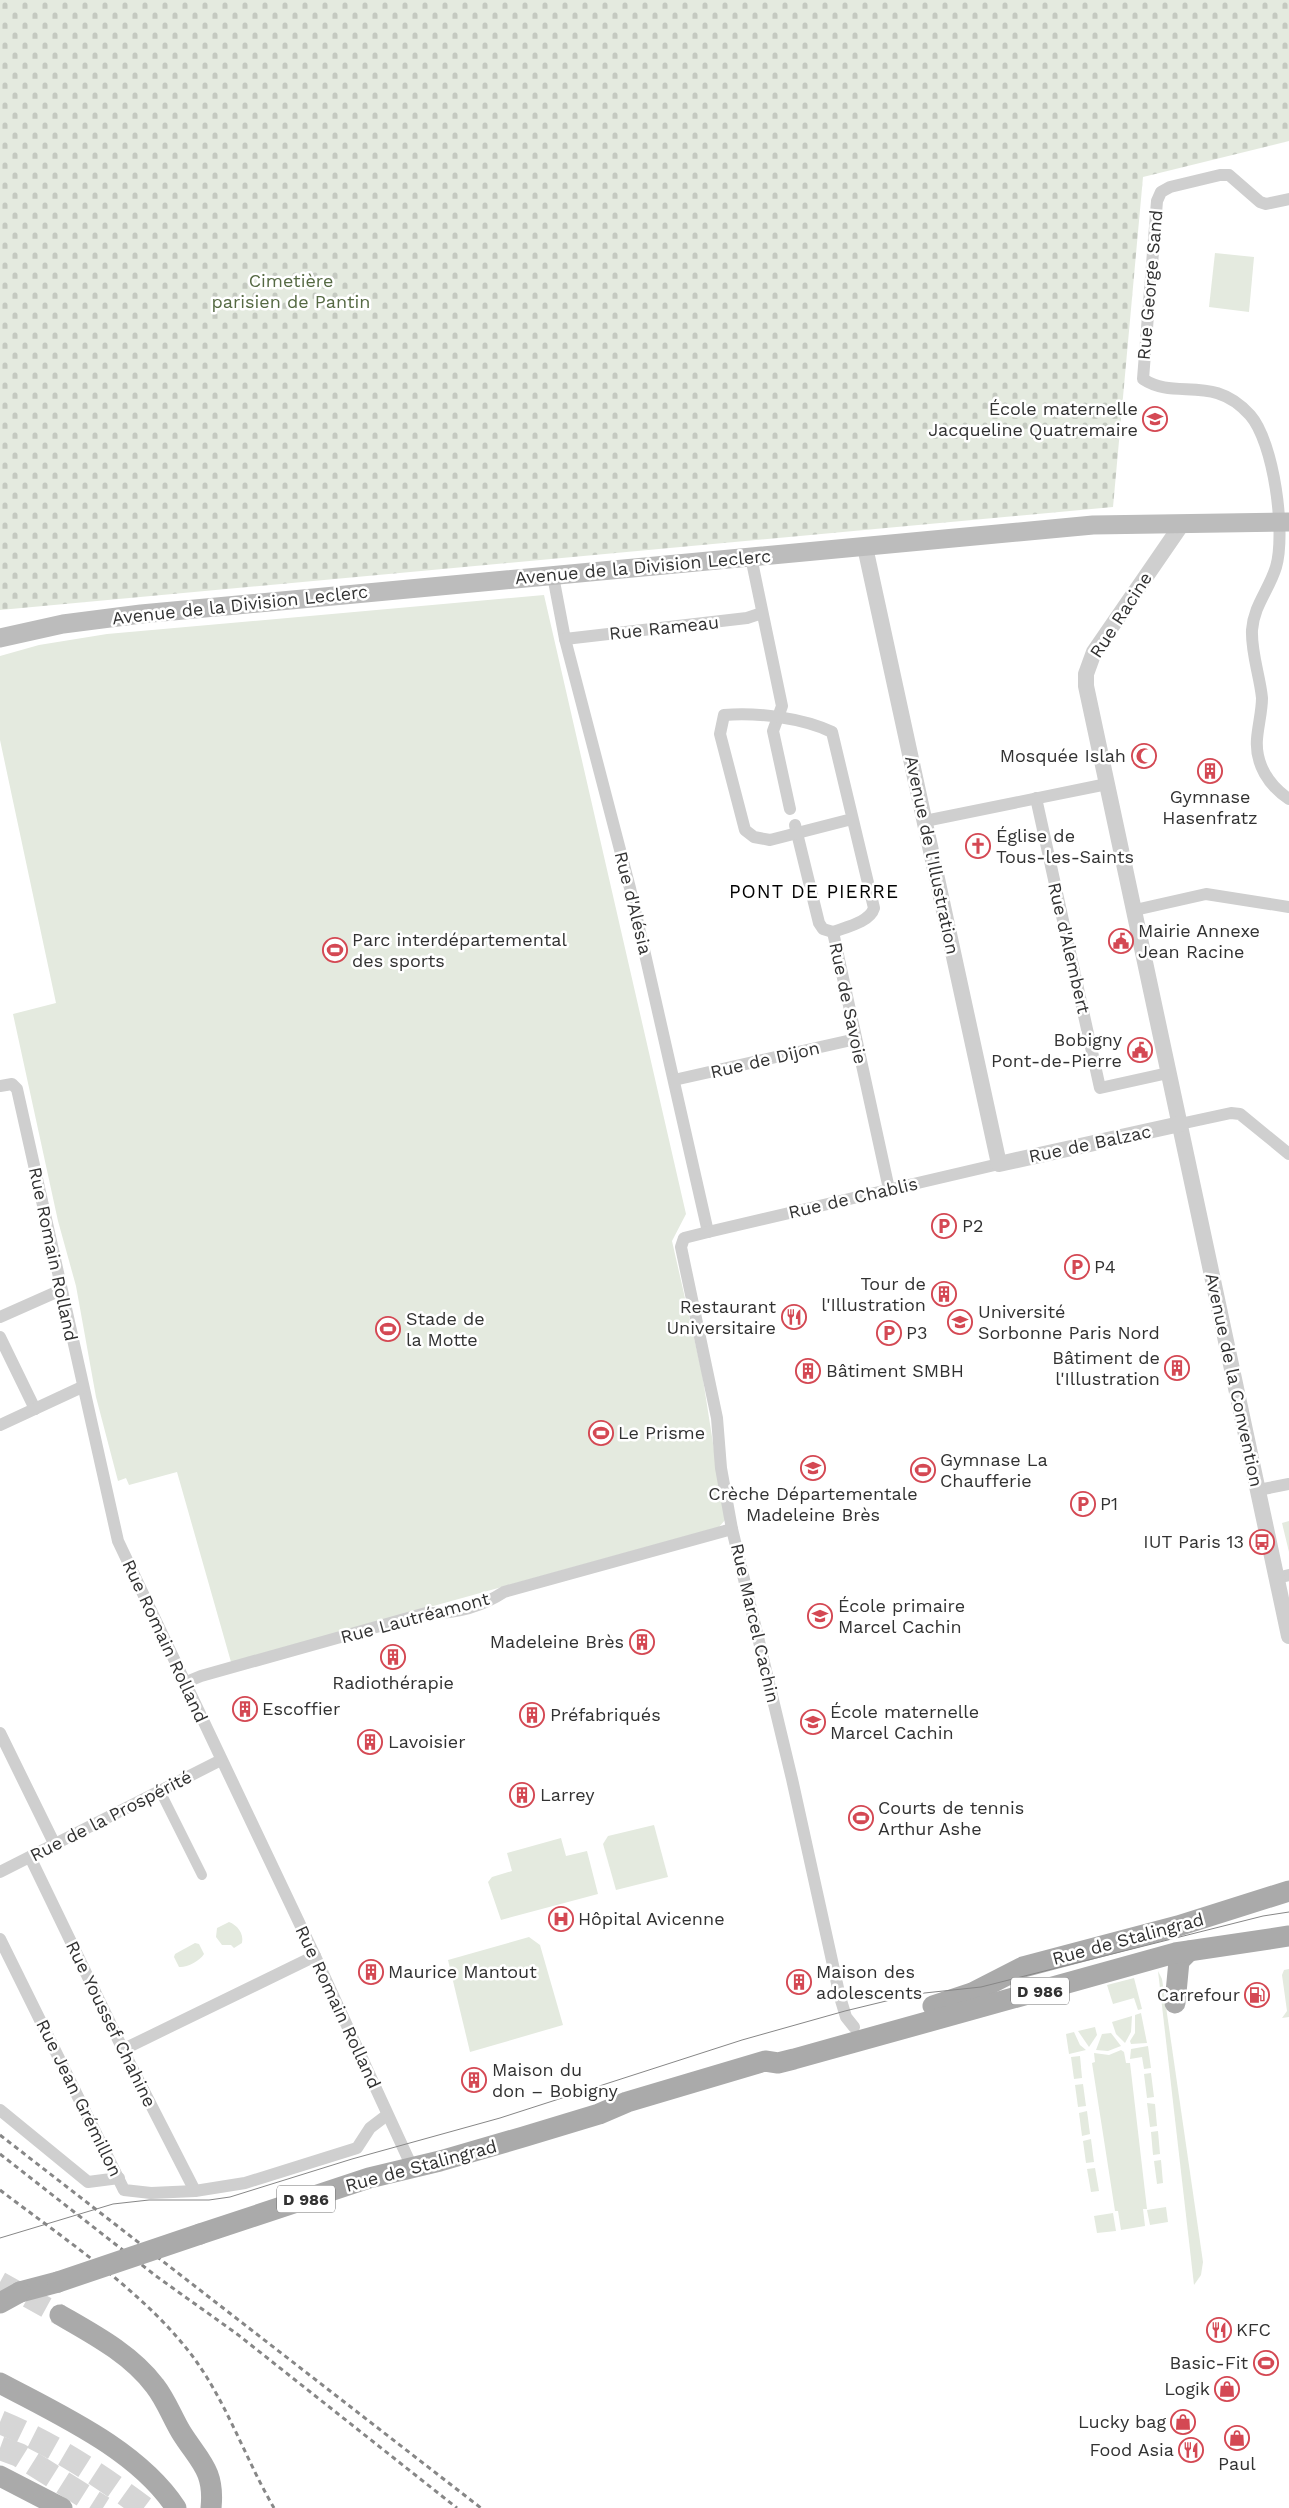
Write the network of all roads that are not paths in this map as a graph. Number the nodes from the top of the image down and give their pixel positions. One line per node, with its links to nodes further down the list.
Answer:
1 (1289, 199): 2 (street, Rue George Sand)
2 (1283, 521): 3 (main road, Avenue de la Division Leclerc); 13 (street)
3 (1182, 524): 4 (main road, Avenue de la Division Leclerc); 11 (street, Rue Racine)
4 (865, 547): 5 (main road, Avenue de la Division Leclerc); 16 (street, Avenue de l'Illustration)
5 (751, 556): 6 (main road, Avenue de la Division Leclerc); 7 (street)
6 (552, 576): 8 (main road, Avenue de la Division Leclerc); 9 (street, Rue d'Alésia)
7 (762, 613): 9 (street, Rue Rameau); 10 (street)
8 (0, 638)
9 (565, 639): 23 (street, Rue d'Alésia)
10 (778, 718): 14 (street); 15 (street); 17 (street)
11 (1107, 784): 12 (street); 19 (street, Rue Racine)
12 (1036, 798): 16 (street); 22 (street, Rue d'Alembert)
13 (1289, 799)
14 (790, 809)
15 (852, 819): 17 (street); 20 (street)
16 (925, 821): 27 (street, Avenue de l'Illustration)
17 (795, 829): 20 (street, Rue de Savoie)
18 (1289, 907): 19 (street)
19 (1135, 910): 22 (street, Rue Racine)
20 (833, 932): 21 (street, Rue de Savoie)
21 (856, 1039): 23 (street, Rue de Dijon); 28 (street, Rue de Savoie)
22 (1168, 1073): 25 (street, Rue Racine)
23 (674, 1080): 29 (street, Rue d'Alésia)
24 (6, 1085): 30 (street, Rue Romain Rolland)
25 (1180, 1124): 26 (street); 27 (street, Rue de Balzac); 37 (street, Avenue de la Convention)
26 (1289, 1154)
27 (999, 1164): 28 (street, Rue de Chablis)
28 (890, 1189): 29 (street, Rue de Chablis)
29 (708, 1232): 38 (street, Rue Marcel Cachin)
30 (62, 1290): 31 (street); 33 (street, Rue Romain Rolland)
31 (0, 1317)
32 (0, 1337): 34 (street)
33 (82, 1387): 34 (street); 41 (street, Rue Romain Rolland)
34 (35, 1409): 35 (street)
35 (0, 1425)
36 (1289, 1484): 37 (street)
37 (1258, 1490): 39 (street, Avenue de la Convention)
38 (732, 1529): 41 (street, Rue Lautréamont); 55 (street, Rue Marcel Cachin)
39 (1283, 1576): 40 (street, Avenue de la Convention)
40 (1289, 1636)
41 (184, 1683): 43 (street, Rue Romain Rolland)
42 (0, 1733): 45 (street)
43 (222, 1760): 44 (street, Rue de la Prospérité); 53 (street, Rue Romain Rolland)
44 (160, 1792): 45 (street, Rue de la Prospérité); 48 (street)
45 (55, 1845): 46 (street, Rue de la Prospérité)
46 (30, 1858): 47 (street, Rue de la Prospérité); 56 (street, Rue Youssef Chahine)
47 (0, 1872)
48 (202, 1875)
49 (1289, 1891): 55 (main road, Rue de Stalingrad / D 986)
50 (1289, 1936): 52 (main road, Rue de Stalingrad / D 986)
51 (0, 1939): 60 (street, Rue Jean Grémillon)
52 (1189, 1951): 54 (main road, Rue de Stalingrad / D 986); 54 (main road)
53 (315, 1956): 56 (street); 58 (street, Rue Romain Rolland)
54 (1149, 1960): 55 (main road, Rue de Stalingrad / D 986)
55 (862, 2032): 59 (main road, Rue de Stalingrad / D 986)
56 (124, 2049): 61 (street, Rue Youssef Chahine)
57 (0, 2110): 60 (street)
58 (386, 2115): 59 (street, Rue Romain Rolland); 61 (street, Rue Jean Grémillon)
59 (412, 2167): 62 (main road, Rue de Stalingrad / D 986, bridge)
60 (119, 2178): 61 (street, Rue Jean Grémillon)
61 (195, 2191)
62 (10, 2294): 63 (main road, Rue de Stalingrad, bridge)
63 (0, 2303)
64 (60, 2315): 70 (main road)
65 (0, 2383): 69 (main road)
66 (0, 2476): 67 (main road)
67 (42, 2501): 68 (main road)
68 (62, 2508)
69 (176, 2508)
70 (210, 2508)

